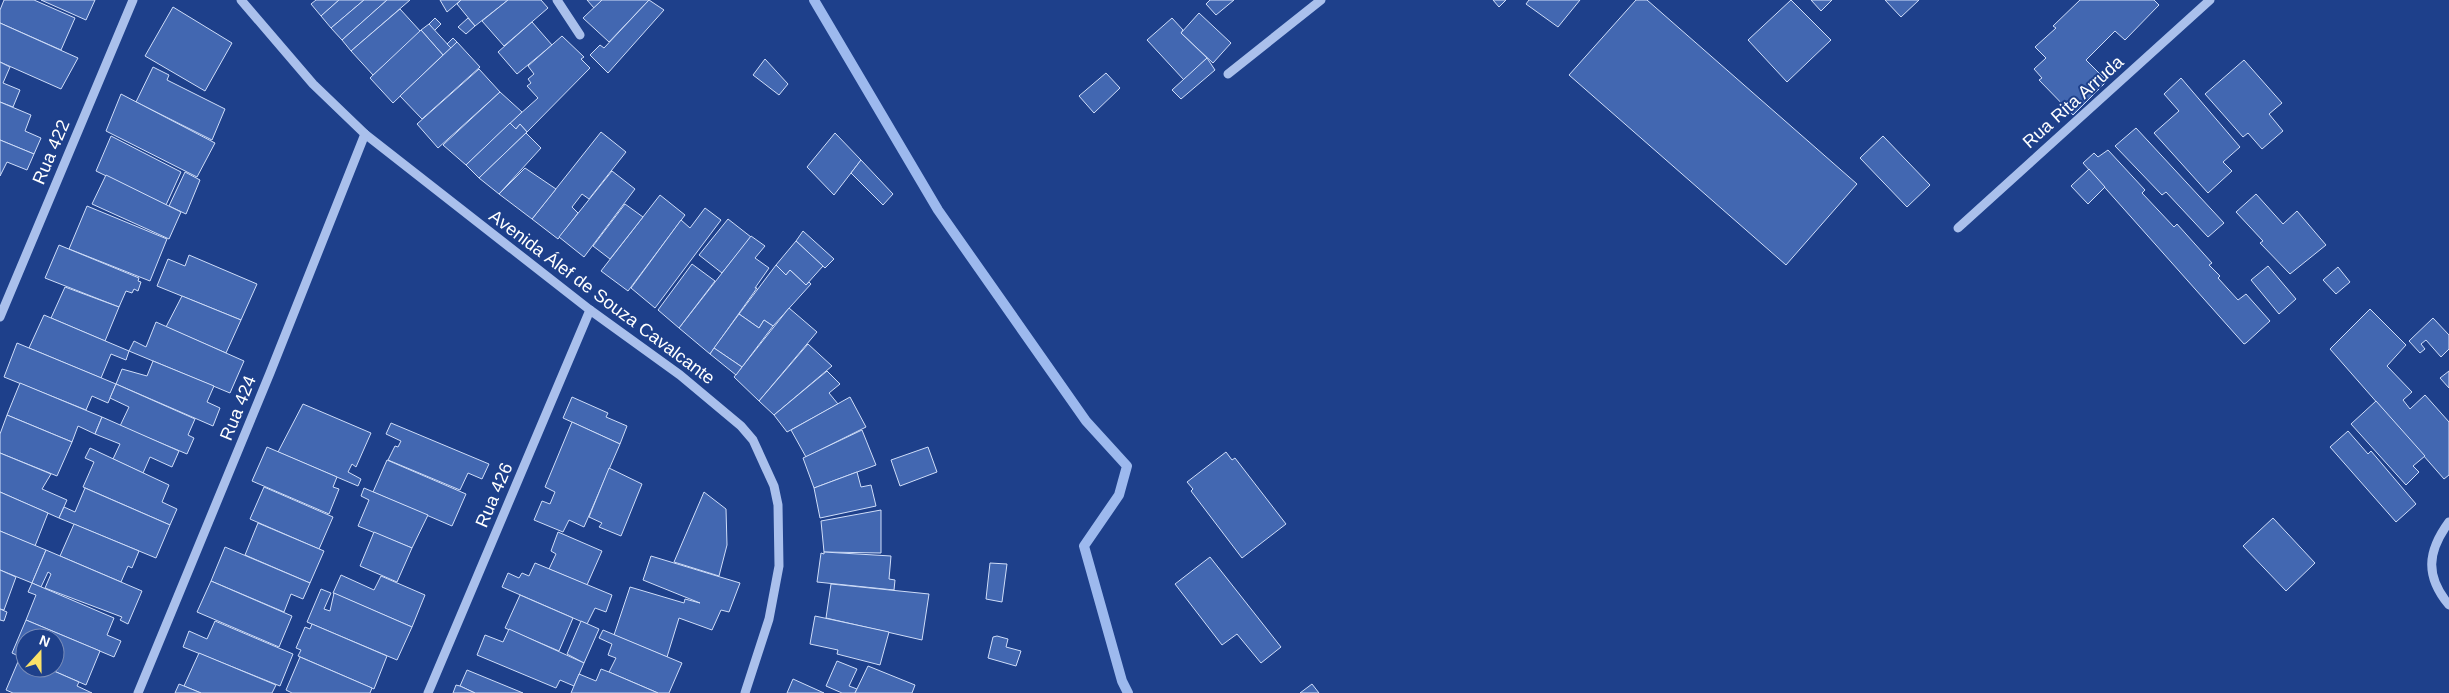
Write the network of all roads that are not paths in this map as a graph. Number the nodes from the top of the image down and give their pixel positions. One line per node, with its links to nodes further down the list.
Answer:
1 (133, 0): 11 (street, Rua 422)
2 (241, 0): 8 (street, Avenida Álef de Souza Cavalcante)
3 (557, 0): 6 (street)
4 (1321, 0): 7 (street)
5 (2210, 0): 9 (street, Rua Rita Arruda)
6 (580, 35)
7 (1228, 74)
8 (365, 134): 10 (street, Avenida Álef de Souza Cavalcante); 14 (street, Rua 424)
9 (1958, 228)
10 (590, 310): 15 (street, Rua 426); 16 (street, Avenida Álef de Souza Cavalcante)
11 (0, 317)
12 (2449, 522): 13 (street)
13 (2449, 605)
14 (138, 693)
15 (428, 693)
16 (745, 693)

